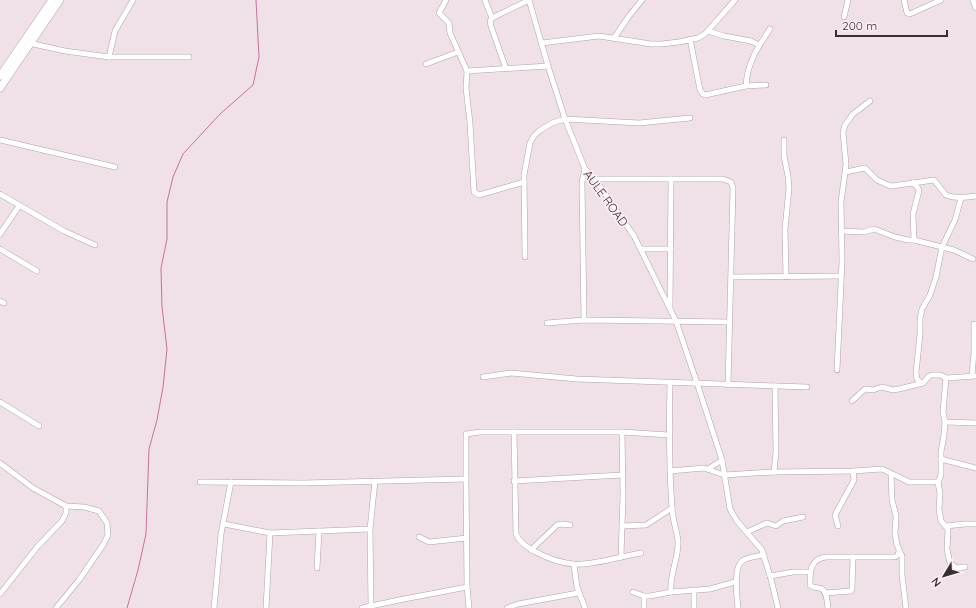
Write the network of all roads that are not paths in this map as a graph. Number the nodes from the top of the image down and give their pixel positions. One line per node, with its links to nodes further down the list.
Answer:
1 (52, 0): 20 (main road)
2 (60, 0): 20 (main road)
3 (133, 0): 24 (street)
4 (446, 0): 23 (street)
5 (485, 0): 15 (street)
6 (529, 0): 15 (street); 21 (street, AULE ROAD)
7 (642, 0): 18 (street)
8 (735, 0): 17 (street)
9 (848, 0): 14 (street)
10 (904, 0): 11 (street)
11 (941, 0)
12 (973, 0): 13 (street)
13 (976, 8)
14 (844, 17)
15 (492, 18): 28 (street)
16 (770, 29): 22 (street)
17 (708, 31): 19 (street); 22 (street)
18 (614, 38): 19 (street); 21 (street)
19 (690, 39): 32 (street)
20 (28, 42): 24 (street); 30 (main road); 33 (main road)
21 (542, 43): 27 (street, AULE ROAD)
22 (759, 45): 32 (street)
23 (458, 52): 26 (street); 29 (street)
24 (109, 57): 25 (street)
25 (189, 57)
26 (426, 64)
27 (548, 66): 28 (street); 36 (street, AULE ROAD)
28 (506, 69): 29 (street)
29 (467, 71): 44 (street)
30 (0, 76)
31 (766, 85): 32 (street)
32 (746, 86)
33 (0, 88)
34 (870, 102): 41 (street)
35 (690, 118): 36 (street)
36 (565, 119): 40 (street, AULE ROAD); 44 (street)
37 (784, 140): 62 (street)
38 (1, 143): 39 (street)
39 (115, 167)
40 (585, 169): 42 (street, AULE ROAD); 65 (street)
41 (846, 172): 45 (street); 50 (street)
42 (595, 179): 43 (street); 56 (street, AULE ROAD)
43 (671, 179): 57 (street); 63 (street)
44 (524, 182): 58 (street)
45 (913, 183): 48 (street); 52 (street)
46 (0, 194): 49 (street)
47 (976, 196): 48 (street)
48 (961, 198): 54 (street)
49 (19, 206): 51 (street); 53 (street)
50 (841, 231): 52 (street); 61 (street)
51 (0, 234)
52 (914, 240): 54 (street)
53 (95, 245)
54 (942, 247): 59 (street); 76 (street)
55 (0, 249): 60 (street)
56 (641, 249): 57 (street); 64 (street, AULE ROAD)
57 (670, 249): 64 (street)
58 (525, 257)
59 (972, 259)
60 (37, 271)
61 (842, 276): 62 (street); 70 (street)
62 (786, 277): 63 (street)
63 (732, 278): 67 (street)
64 (670, 309): 66 (street, AULE ROAD)
65 (584, 320): 66 (street); 68 (street)
66 (676, 321): 67 (street); 75 (street, AULE ROAD)
67 (730, 322): 77 (street)
68 (547, 323)
69 (976, 324): 71 (street)
70 (837, 370)
71 (974, 376): 73 (street)
72 (483, 377): 74 (street)
73 (946, 378): 76 (street); 82 (street)
74 (670, 382): 75 (street); 87 (street)
75 (697, 383): 77 (street); 89 (street, AULE ROAD)
76 (921, 383): 80 (street)
77 (728, 385): 78 (street)
78 (775, 386): 79 (street); 94 (street)
79 (807, 387)
80 (852, 401)
81 (0, 402): 84 (street)
82 (945, 422): 83 (street); 88 (street)
83 (976, 424)
84 (39, 426)
85 (514, 432): 86 (street); 99 (street); 101 (street)
86 (622, 432): 87 (street); 97 (street)
87 (669, 435): 93 (street)
88 (941, 459): 91 (street); 104 (street)
89 (722, 460): 92 (street); 98 (street, AULE ROAD)
90 (0, 463): 105 (street)
91 (976, 468)
92 (708, 469): 93 (street); 98 (street)
93 (670, 471): 106 (street)
94 (774, 472): 95 (street); 98 (street)
95 (853, 472): 96 (street); 112 (street)
96 (891, 474): 104 (street); 121 (street)
97 (622, 475): 101 (street); 111 (street)
98 (724, 475): 117 (street, AULE ROAD)
99 (466, 479): 100 (street); 119 (street)
100 (375, 481): 103 (street); 114 (street)
101 (514, 481): 120 (street)
102 (200, 482): 103 (street)
103 (231, 482): 108 (street)
104 (938, 482): 113 (street)
105 (66, 506): 138 (street); 141 (street)
106 (672, 508): 111 (street); 135 (street)
107 (803, 518): 117 (street)
108 (224, 524): 116 (street); 142 (street)
109 (976, 524): 113 (street)
110 (570, 526): 120 (street)
111 (622, 526): 124 (street)
112 (838, 526)
113 (946, 526): 127 (street)
114 (370, 529): 115 (street); 140 (street)
115 (319, 531): 116 (street); 128 (street)
116 (270, 532): 143 (street)
117 (747, 532): 123 (street, AULE ROAD)
118 (419, 537): 119 (street)
119 (467, 538): 132 (street)
120 (531, 550): 126 (street)
121 (899, 551): 125 (street); 153 (street)
122 (641, 553): 124 (street)
123 (764, 555): 130 (street, AULE ROAD); 131 (street)
124 (621, 557): 126 (street)
125 (853, 557): 129 (street); 137 (street)
126 (574, 564): 136 (street)
127 (965, 567)
128 (317, 568)
129 (810, 572): 130 (street); 137 (street)
130 (770, 576): 151 (street, AULE ROAD)
131 (736, 582): 133 (street); 150 (street)
132 (468, 587): 140 (street); 145 (street)
133 (694, 590): 135 (street); 149 (street)
134 (633, 592): 139 (street)
135 (671, 592): 139 (street)
136 (578, 593): 146 (street); 147 (street)
137 (825, 593): 152 (street)
138 (0, 594)
139 (644, 596): 148 (street)
140 (371, 606): 144 (street)
141 (56, 608)
142 (214, 608)
143 (266, 608)
144 (362, 608)
145 (469, 608)
146 (507, 608)
147 (585, 608)
148 (644, 608)
149 (694, 608)
150 (738, 608)
151 (778, 608)
152 (828, 608)
153 (906, 608)

